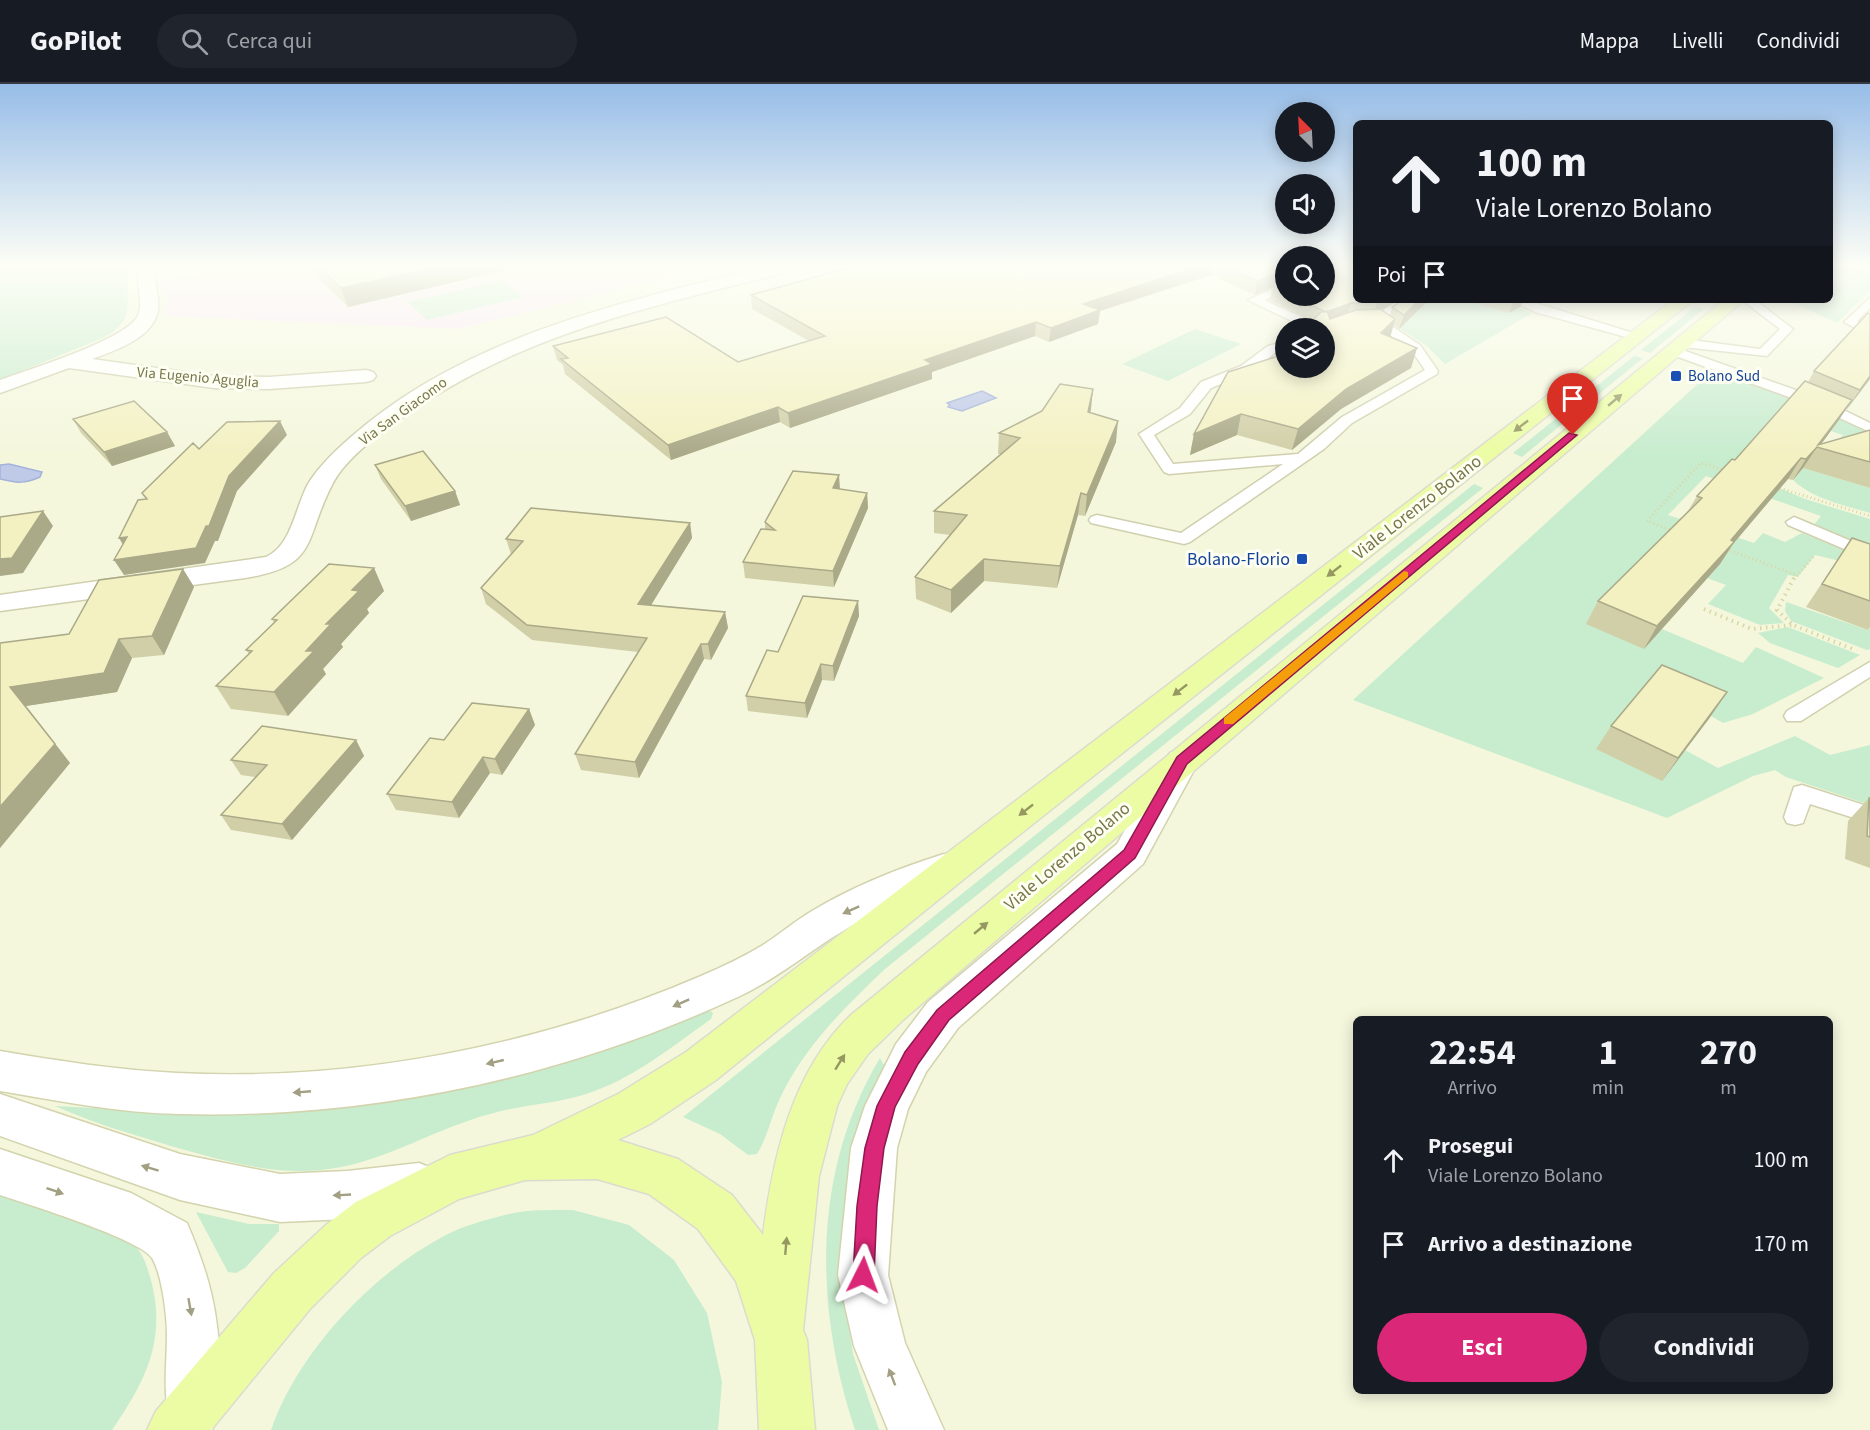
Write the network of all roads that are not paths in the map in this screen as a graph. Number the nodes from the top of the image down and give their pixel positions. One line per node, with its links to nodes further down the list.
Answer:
1 (133, 330): 11 (street)
2 (556, 330): 19 (street, Via San Giacomo)
3 (1390, 330): 15 (lane)
4 (1615, 330): 8 (lane)
5 (1645, 330): 8 (main road, Viale Lorenzo Bolano)
6 (1699, 330): 9 (main road, Viale Lorenzo Bolano)
7 (1786, 330): 9 (lane)
8 (1637, 336): 25 (main road, Viale Lorenzo Bolano, one-way to 25)
9 (1678, 347): 14 (lane); 22 (main road, Viale Lorenzo Bolano, one-way to 9)
10 (1275, 348): 15 (lane)
11 (67, 362): 12 (street, Via Eugenio Aguglia); 13 (street, Via Eugenio Aguglia)
12 (366, 376)
13 (0, 387)
14 (1870, 428)
15 (1302, 458): 16 (lane)
16 (1097, 520)
17 (1794, 522): 18 (lane)
18 (1870, 555)
19 (0, 603)
20 (1865, 659): 21 (lane)
21 (1794, 716)
22 (1182, 760): 31 (main road, Viale Lorenzo Bolano, one-way to 22); 35 (street, one-way to 22)
23 (1870, 815): 24 (lane)
24 (1795, 817)
25 (962, 860): 26 (street, one-way to 26); 28 (main road, Viale Lorenzo Bolano)
26 (0, 1071)
27 (0, 1115): 30 (street, one-way to 27)
28 (540, 1155): 30 (main road); 31 (main road)
29 (0, 1172): 32 (street, one-way to 32)
30 (441, 1181): 32 (main road)
31 (782, 1344): 33 (main road); 34 (street)
32 (185, 1424)
33 (787, 1430)
34 (808, 1430)
35 (916, 1430)

